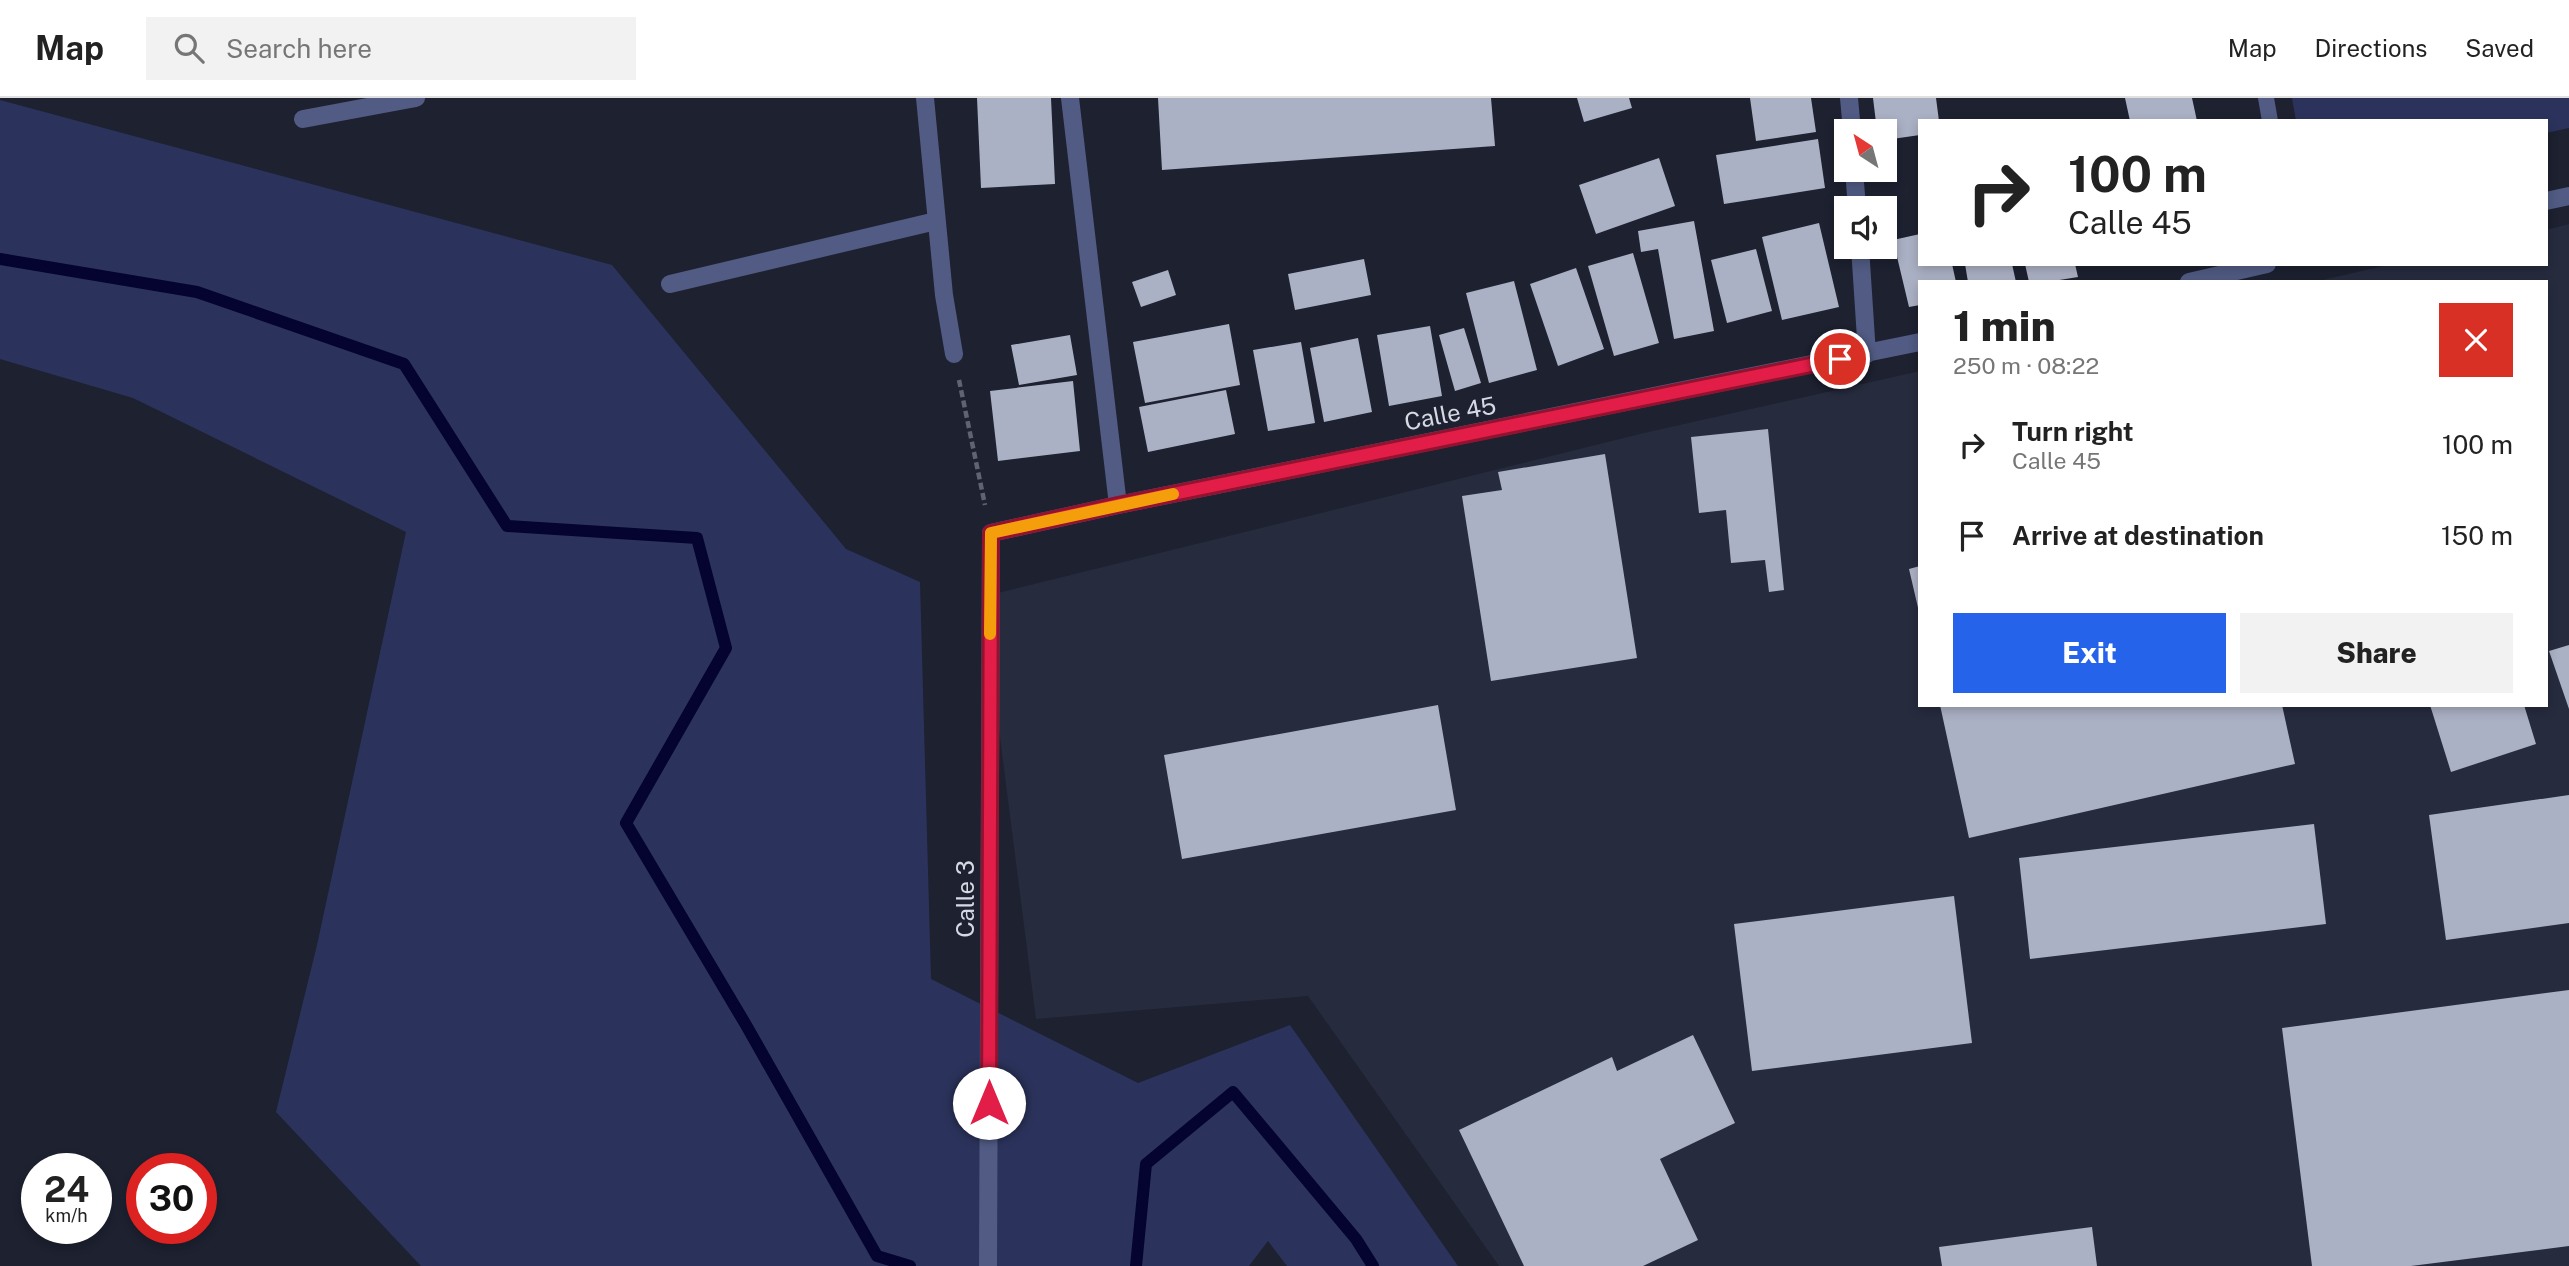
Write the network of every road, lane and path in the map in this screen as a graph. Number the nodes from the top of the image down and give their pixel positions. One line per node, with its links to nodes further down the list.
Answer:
1 (416, 98): 6 (street)
2 (925, 98): 12 (street)
3 (1070, 98): 20 (street)
4 (1849, 98): 8 (street)
5 (2266, 98): 9 (lane)
6 (346, 104): 7 (street)
7 (303, 119)
8 (1851, 119)
9 (2270, 119)
10 (2569, 196): 11 (street)
11 (2548, 201)
12 (936, 221): 16 (street); 18 (street)
13 (1861, 259): 19 (street)
14 (2258, 266): 15 (street)
15 (2198, 280)
16 (670, 284)
17 (1918, 342): 19 (street, Calle 45)
18 (954, 354): 21 (path)
19 (1867, 354): 20 (street, Calle 45)
20 (1118, 505): 21 (street, Calle 45)
21 (991, 533): 22 (street, Calle 3)
22 (988, 1266)

